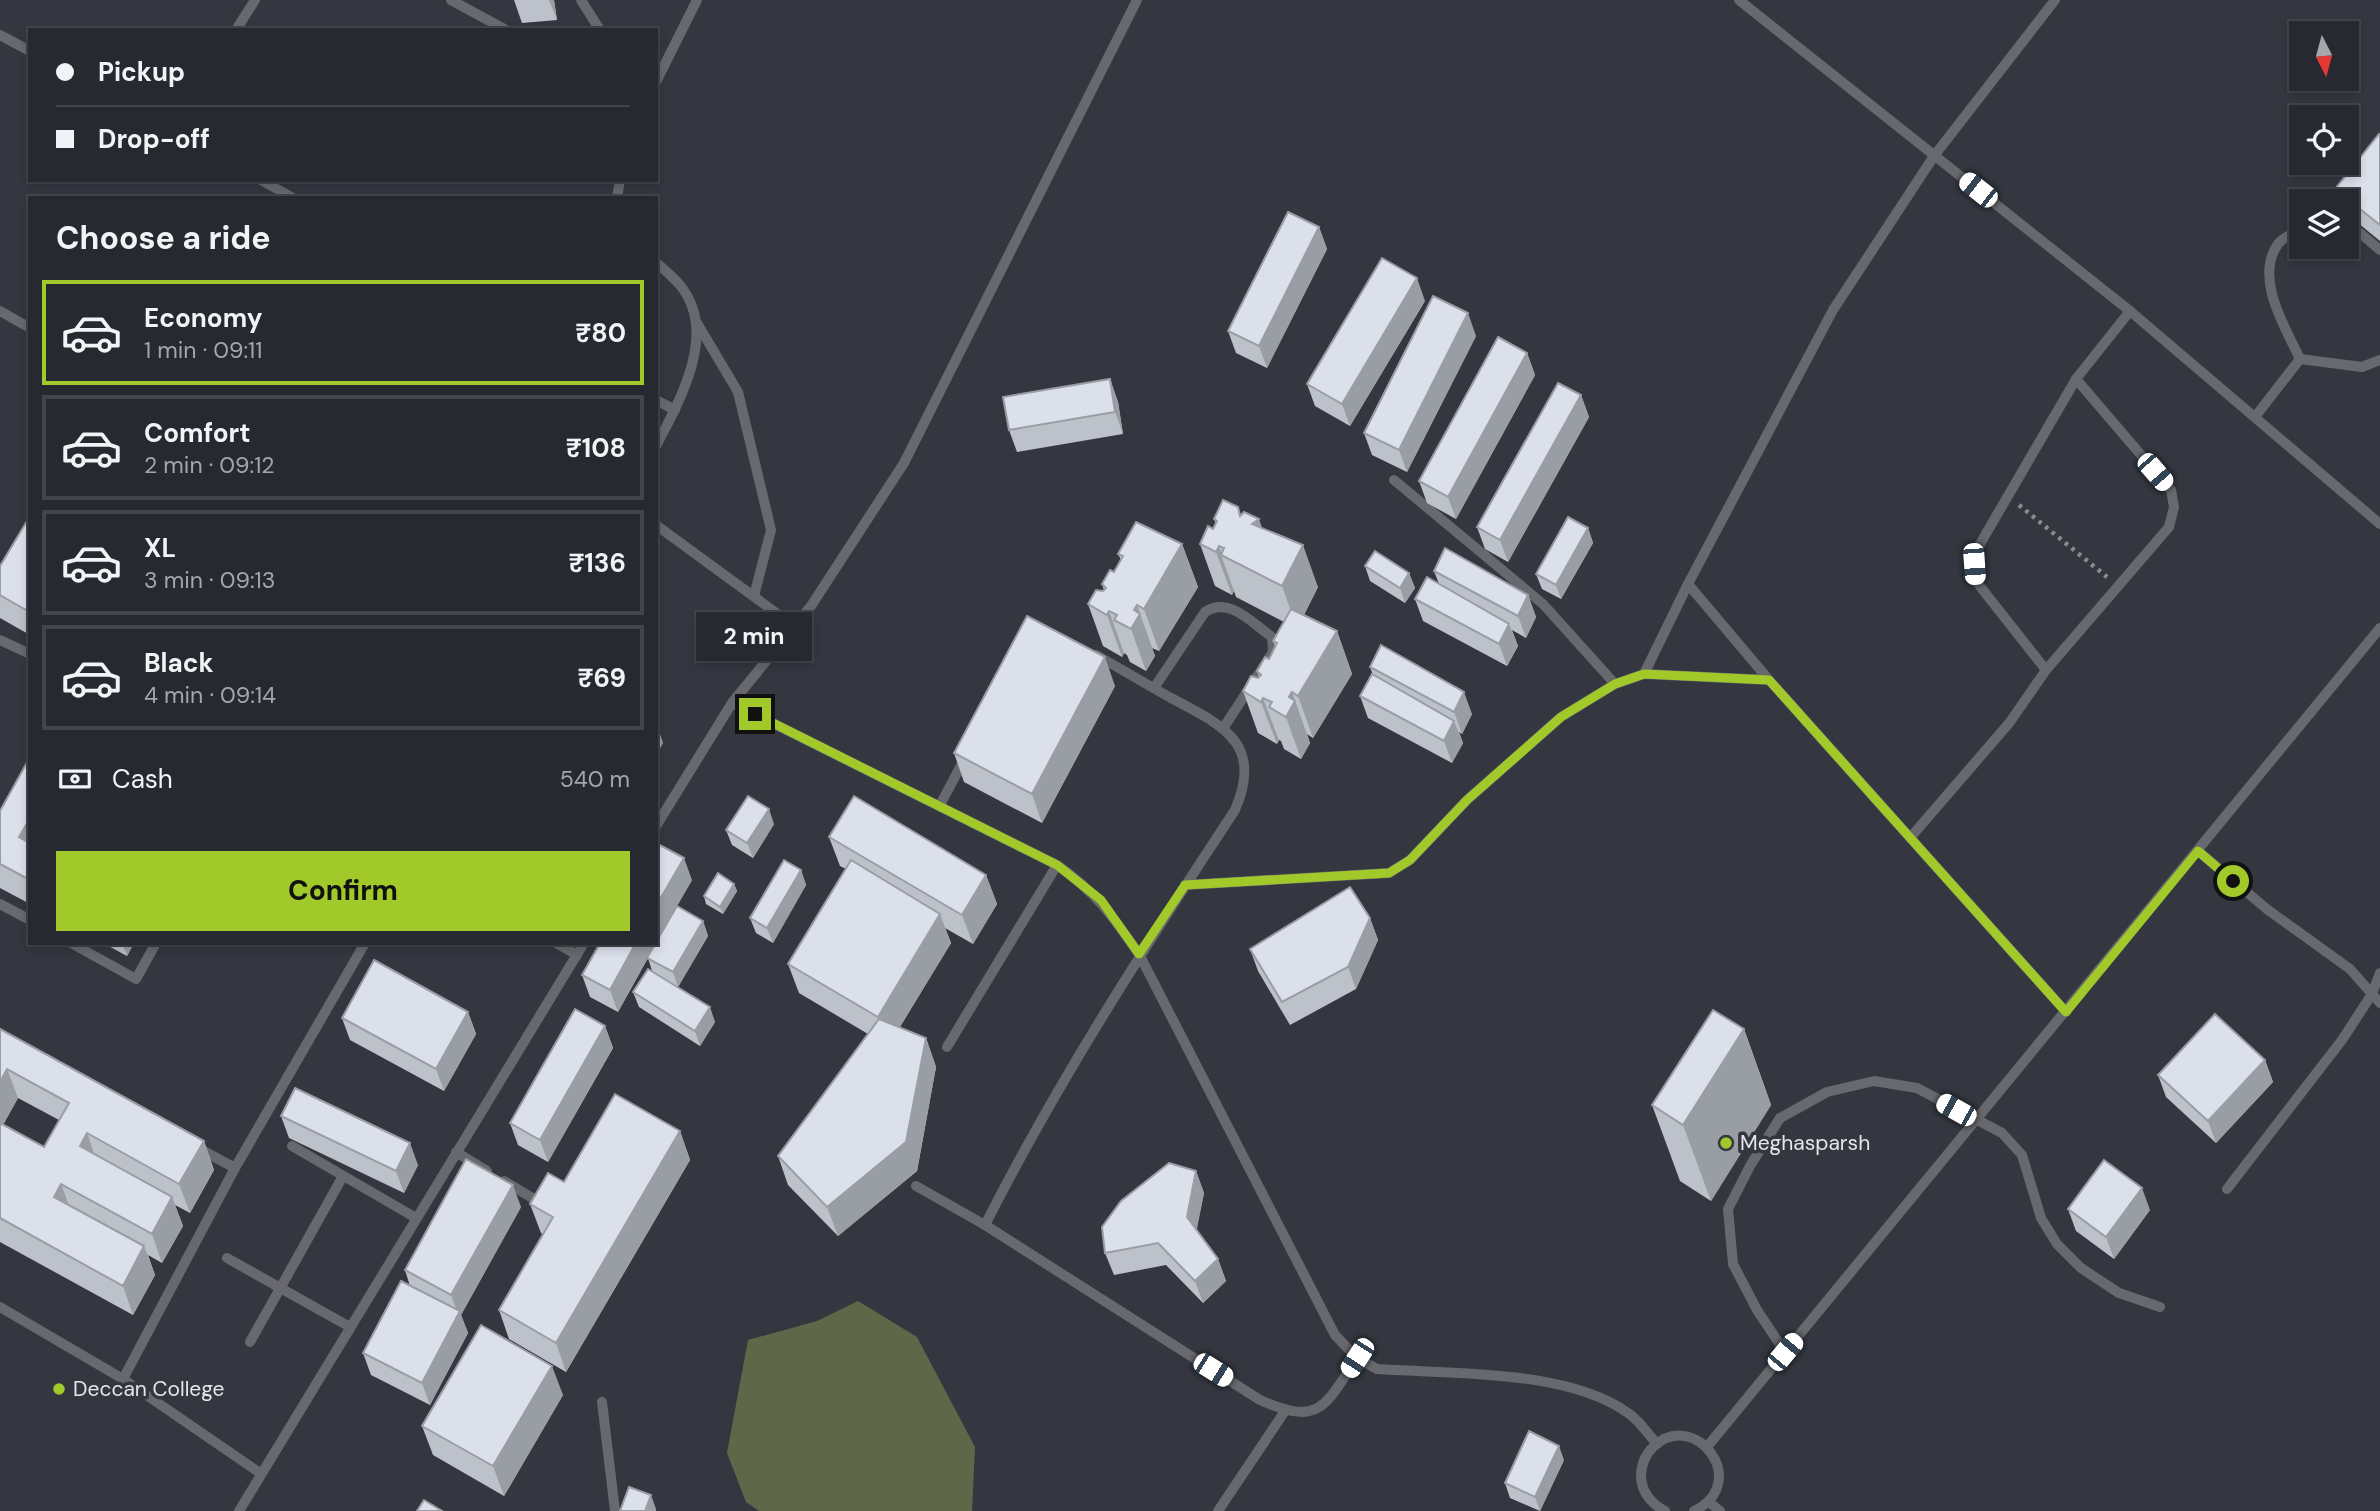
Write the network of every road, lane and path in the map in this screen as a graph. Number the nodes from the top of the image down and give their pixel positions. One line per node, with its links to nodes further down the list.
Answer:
1 (255, 0): 8 (lane)
2 (451, 0): 9 (lane)
3 (581, 0): 10 (lane)
4 (697, 0): 13 (lane)
5 (1137, 0): 39 (lane)
6 (1739, 0): 14 (lane)
7 (2055, 0): 14 (lane)
8 (237, 28)
9 (502, 28)
10 (599, 28)
11 (0, 35): 12 (lane)
12 (28, 50)
13 (658, 78)
14 (1934, 156): 22 (lane); 36 (lane)
15 (265, 182): 16 (lane)
16 (289, 196)
17 (2359, 233): 19 (lane)
18 (2289, 236): 25 (lane)
19 (2380, 250)
20 (658, 264): 23 (lane)
21 (0, 311): 24 (lane)
22 (2130, 311): 27 (lane); 30 (lane)
23 (697, 323): 29 (lane); 38 (lane)
24 (28, 327)
25 (2300, 359): 26 (lane); 30 (lane)
26 (2380, 360)
27 (2076, 379): 33 (lane); 37 (lane)
28 (658, 401): 29 (lane)
29 (675, 410): 31 (lane)
30 (2255, 417): 34 (lane)
31 (658, 442)
32 (1394, 480): 47 (lane)
33 (2008, 495): 37 (path); 44 (lane)
34 (2380, 524)
35 (658, 526): 38 (lane)
36 (1688, 584): 45 (lane); 46 (lane)
37 (2118, 587): 44 (lane)
38 (754, 596): 39 (lane)
39 (794, 626): 49 (lane)
40 (2380, 628): 55 (lane)
41 (0, 640): 43 (lane)
42 (1081, 647): 48 (lane)
43 (28, 653)
44 (2046, 670): 54 (lane)
45 (1644, 674): 46 (lane); 47 (lane)
46 (1769, 680): 54 (lane)
47 (1615, 684): 57 (lane)
48 (1154, 688): 50 (lane); 50 (lane)
49 (732, 703): 52 (lane); 53 (lane)
50 (1224, 727): 57 (lane)
51 (972, 744): 52 (lane)
52 (940, 805): 56 (lane)
53 (658, 823)
54 (1910, 838): 69 (lane)
55 (2198, 851): 68 (lane); 69 (lane)
56 (1057, 865): 65 (lane); 70 (lane)
57 (1185, 885): 65 (lane)
58 (0, 904): 59 (lane)
59 (28, 919)
60 (75, 945): 61 (lane)
61 (155, 945)
62 (364, 945): 75 (lane)
63 (559, 945): 66 (lane)
64 (583, 945): 66 (lane)
65 (1139, 954): 81 (lane); 89 (lane)
66 (577, 956): 74 (lane)
67 (2380, 973): 68 (lane)
68 (2376, 999): 78 (lane)
69 (2066, 1012): 71 (lane)
70 (947, 1048)
71 (1976, 1121): 85 (lane); 88 (lane); 88 (lane)
72 (188, 1142): 75 (lane)
73 (292, 1146): 76 (lane)
74 (456, 1152): 79 (lane); 80 (lane)
75 (235, 1168): 90 (lane)
76 (343, 1176): 80 (lane); 83 (lane)
77 (916, 1186): 81 (lane)
78 (2227, 1189)
79 (546, 1207)
80 (416, 1218): 86 (lane)
81 (985, 1225): 92 (lane)
82 (227, 1258): 83 (lane)
83 (281, 1288): 86 (lane); 87 (lane)
84 (0, 1307): 90 (lane)
85 (2160, 1307)
86 (350, 1327): 95 (lane)
87 (250, 1342)
88 (1785, 1352): 94 (lane)
89 (1357, 1358): 92 (lane); 93 (lane)
90 (123, 1379): 95 (lane)
91 (601, 1402): 99 (lane)
92 (1285, 1411): 100 (lane)
93 (1657, 1444): 94 (lane); 97 (lane)
94 (1707, 1447): 96 (lane)
95 (260, 1473): 98 (lane)
96 (1709, 1502): 102 (lane); 103 (lane)
97 (1650, 1507): 101 (lane)
98 (239, 1511)
99 (615, 1511)
100 (1218, 1511)
101 (1665, 1511)
102 (1694, 1511)
103 (1720, 1511)

